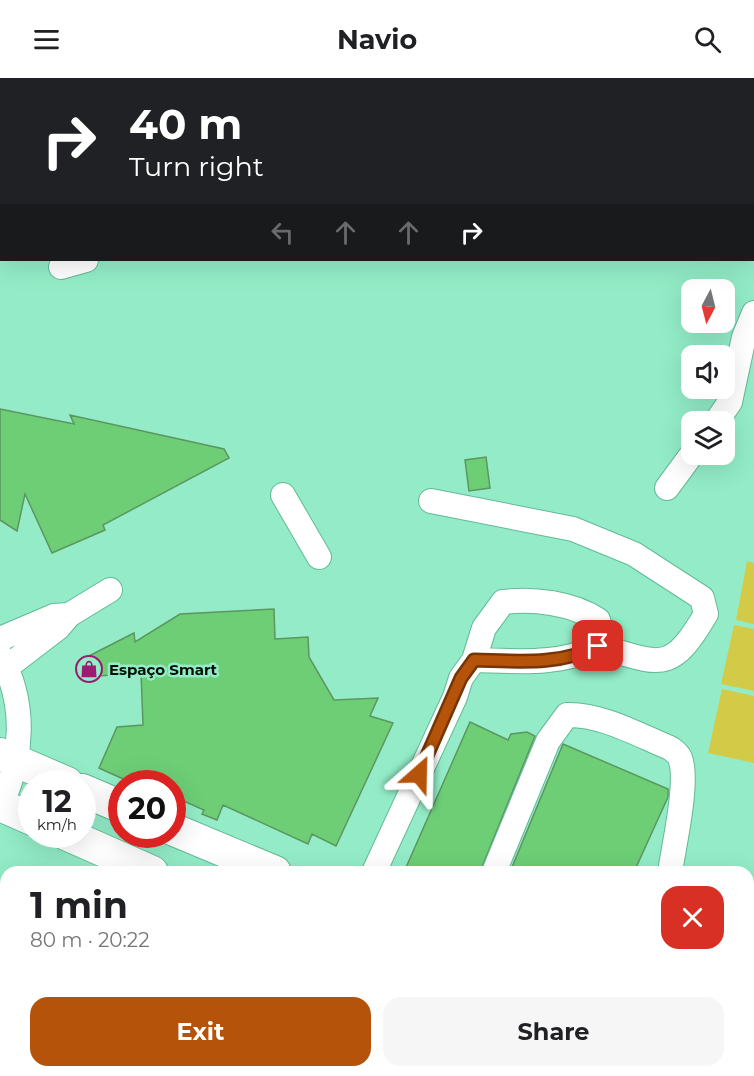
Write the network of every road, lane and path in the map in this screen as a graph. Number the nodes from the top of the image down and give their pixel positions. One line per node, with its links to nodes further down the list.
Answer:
1 (82, 261): 2 (street)
2 (61, 267)
3 (754, 314): 4 (street)
4 (724, 411)
5 (684, 465): 6 (street)
6 (668, 488)
7 (283, 495): 9 (street)
8 (431, 501): 13 (street)
9 (319, 557)
10 (110, 590): 11 (street)
11 (69, 615): 12 (street); 15 (street)
12 (0, 639)
13 (598, 646): 14 (street); 14 (street)
14 (474, 660): 24 (street)
15 (3, 661): 16 (street)
16 (8, 758): 17 (main road); 18 (street)
17 (36, 770)
18 (0, 806): 19 (main road)
19 (18, 813)
20 (186, 835): 23 (main road)
21 (96, 847): 22 (main road)
22 (138, 866)
23 (261, 866)
24 (377, 866)
25 (496, 866): 26 (street)
26 (671, 866)

